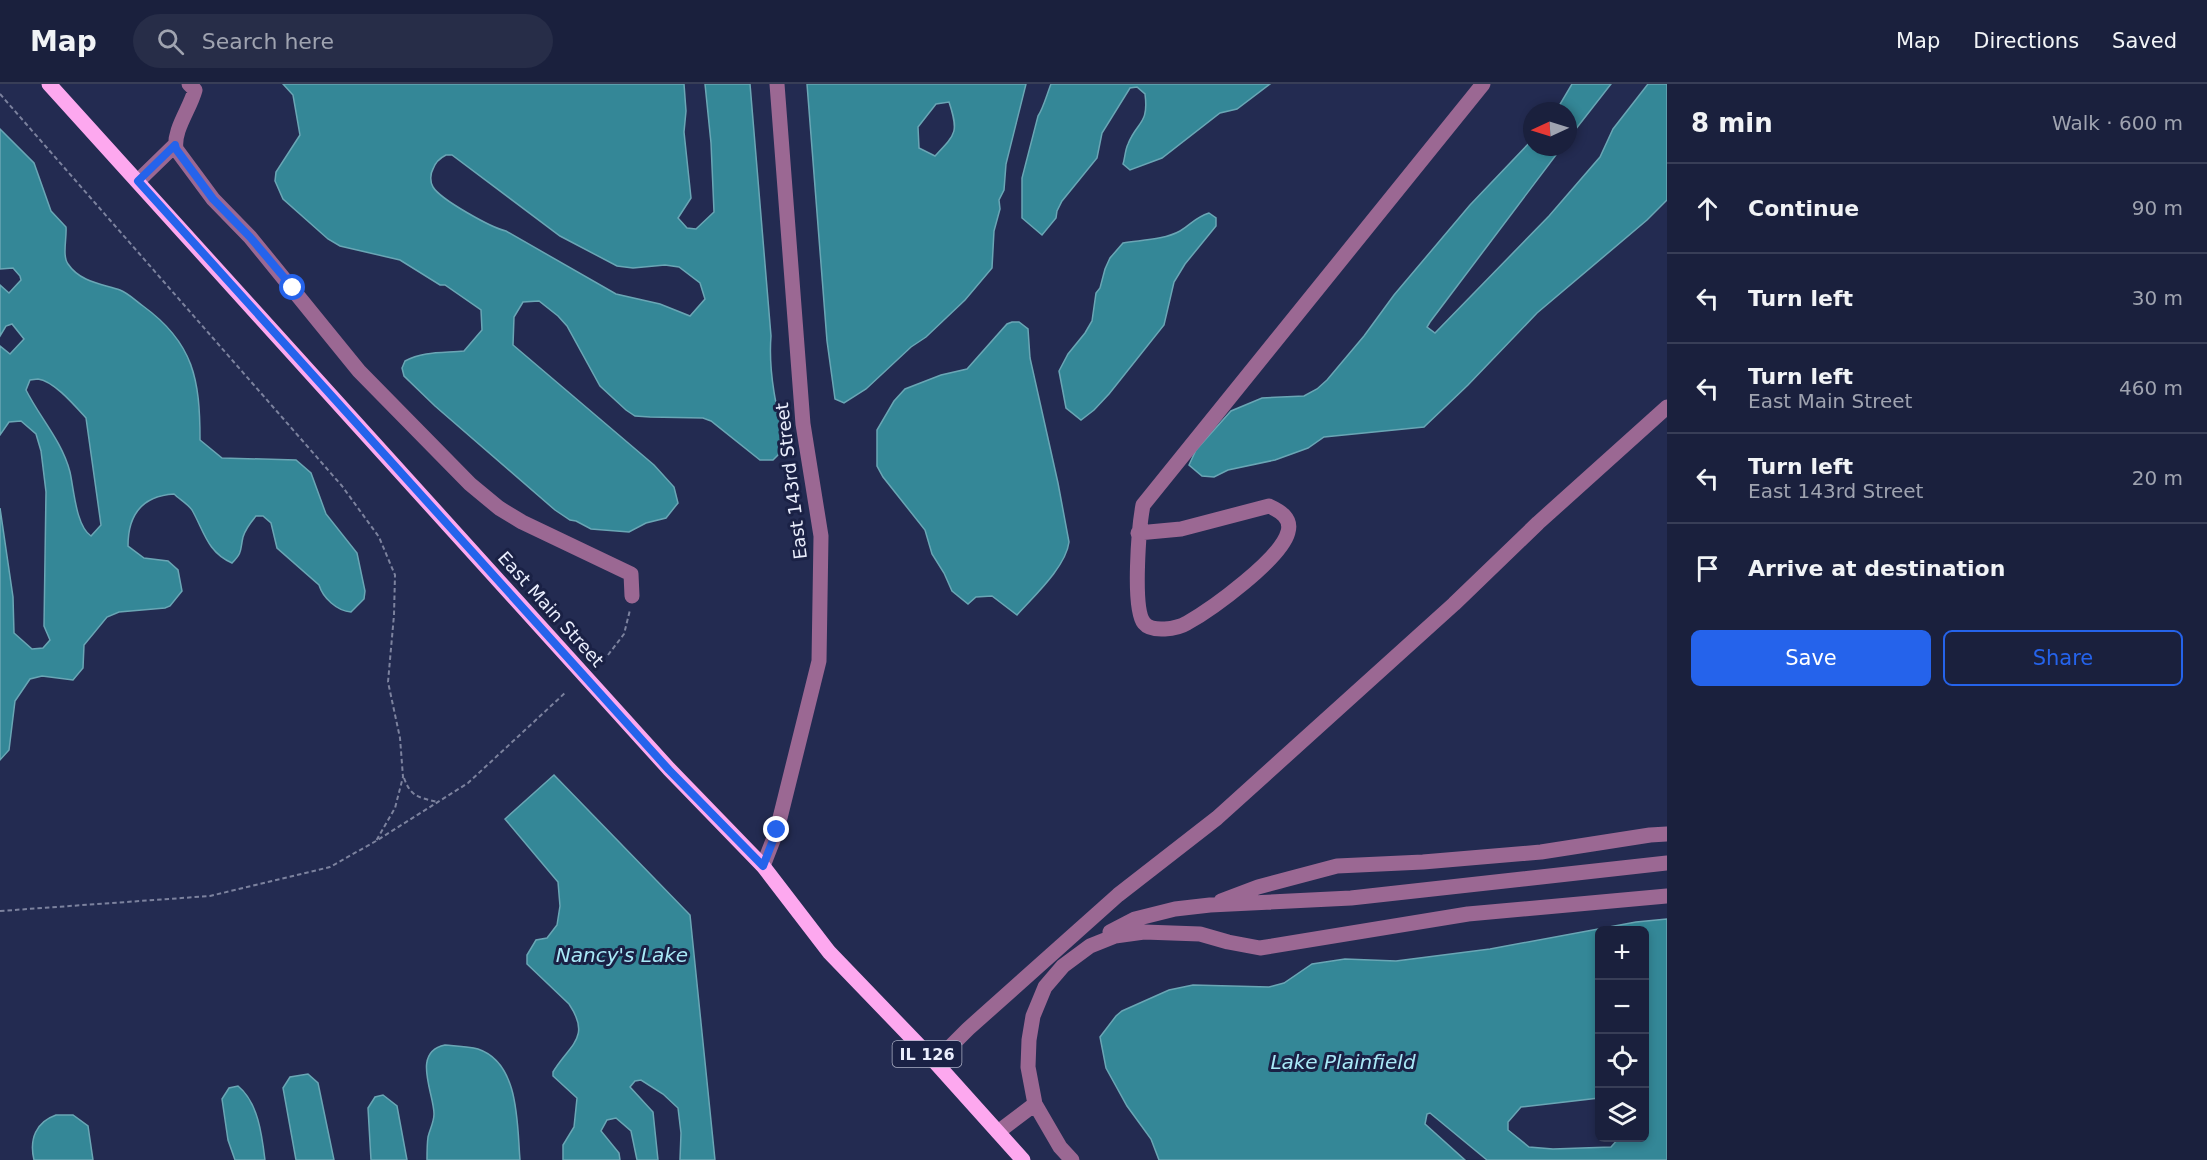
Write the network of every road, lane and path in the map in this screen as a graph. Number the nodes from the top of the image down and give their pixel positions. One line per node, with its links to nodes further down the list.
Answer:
1 (50, 84): 7 (main road, East Main Street / IL 126)
2 (189, 84): 6 (street)
3 (777, 84): 18 (street, East 143rd Street)
4 (1483, 84): 9 (street)
5 (0, 94): 13 (path)
6 (175, 145): 7 (street); 10 (street)
7 (138, 181): 18 (main road, East Main Street / IL 126)
8 (1667, 407): 23 (street)
9 (1138, 533): 9 (street)
10 (632, 596): 11 (path)
11 (608, 655)
12 (566, 692): 14 (path)
13 (403, 777): 14 (path); 16 (path)
14 (437, 802): 16 (path)
15 (1667, 834): 20 (street)
16 (376, 841): 21 (path)
17 (1667, 863): 20 (street)
18 (763, 866): 23 (main road, East Main Street / IL 126)
19 (1667, 896): 22 (street)
20 (1210, 905): 22 (street)
21 (0, 911)
22 (1090, 946): 24 (street)
23 (935, 1062): 25 (main road, East Main Street / IL 126)
24 (1035, 1104): 25 (street); 27 (street)
25 (998, 1132): 26 (main road, East Main Street / IL 126)
26 (1023, 1160)
27 (1072, 1160)

